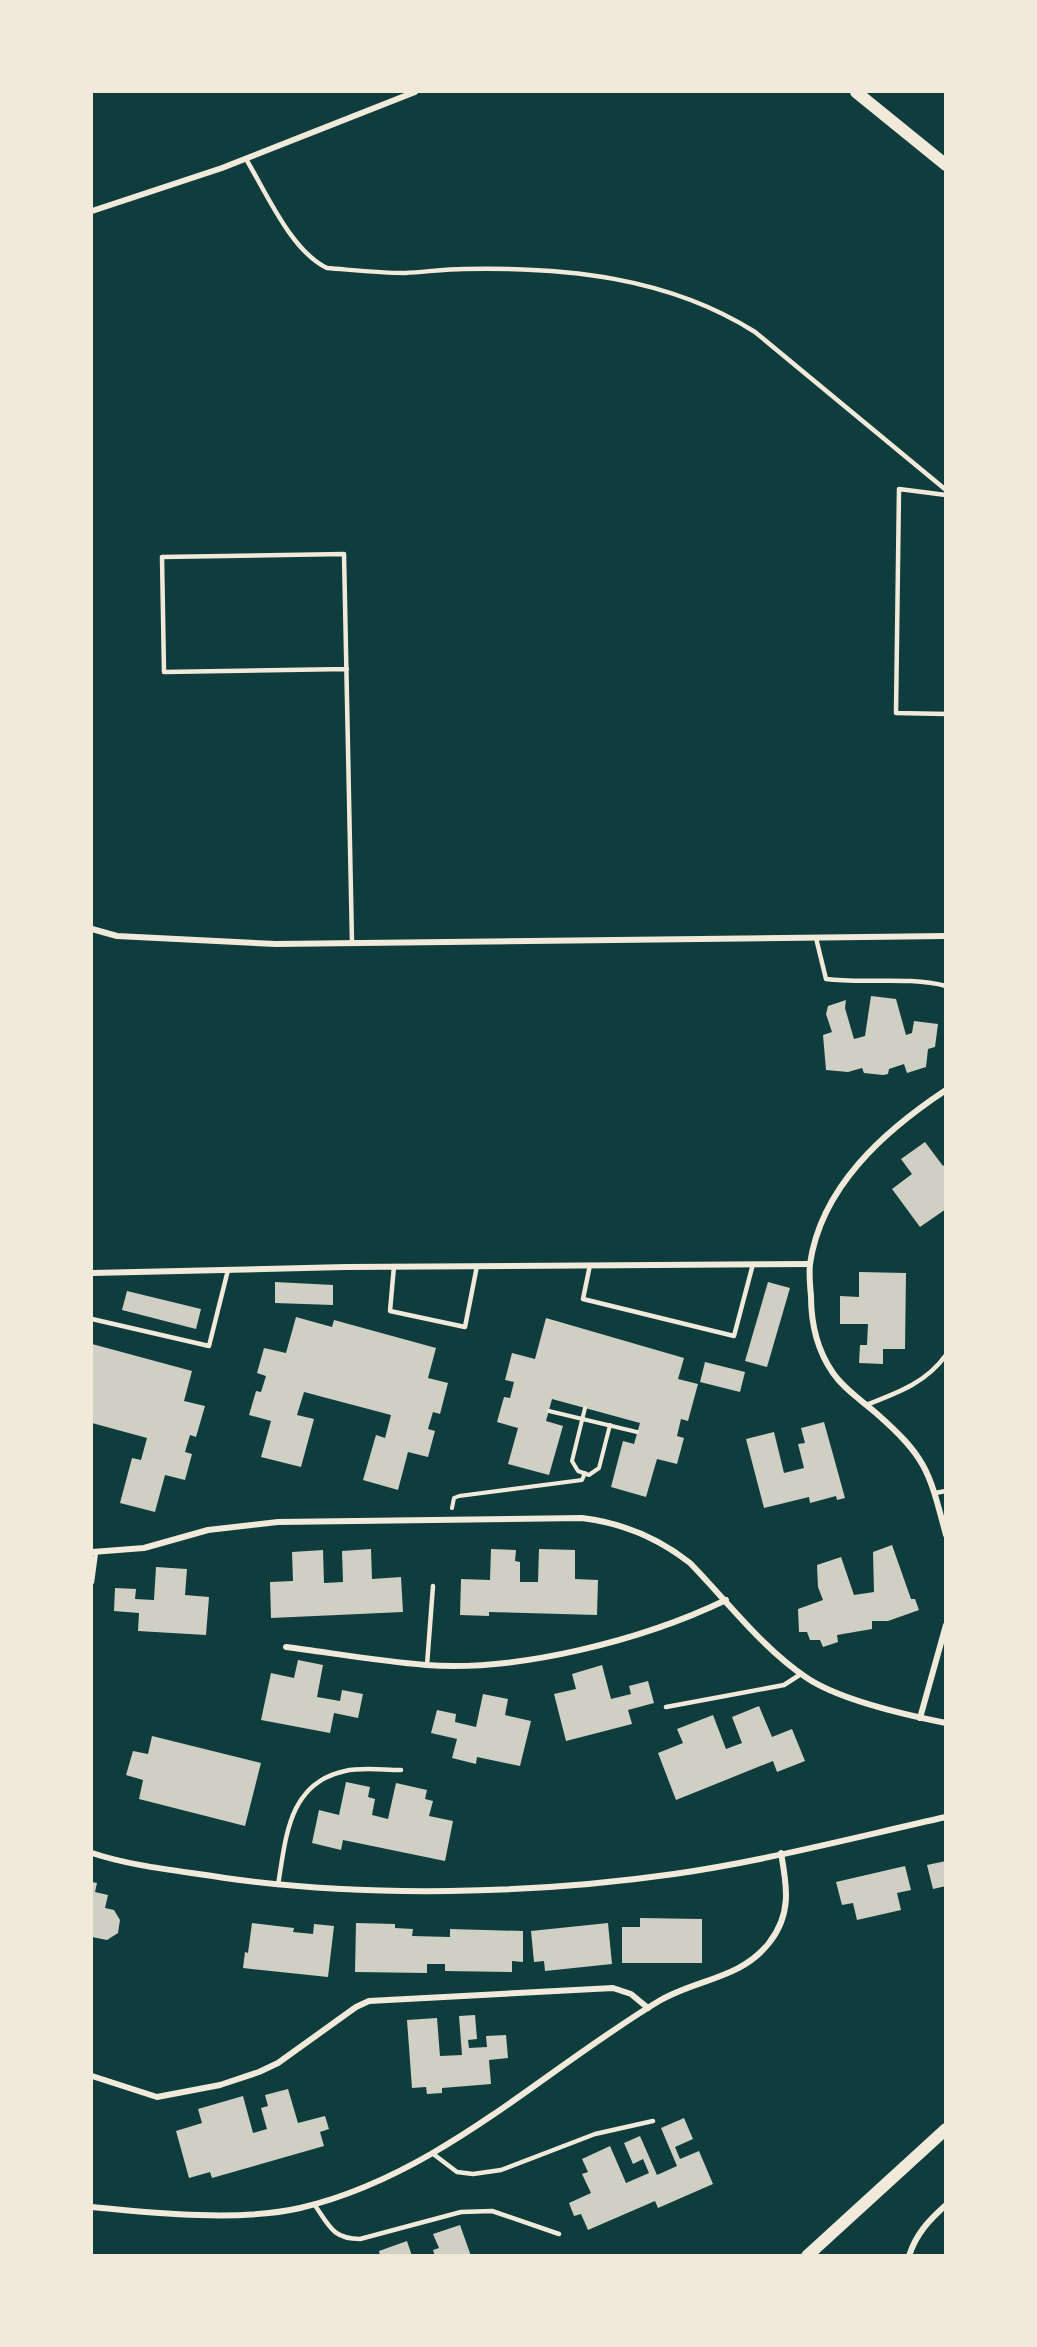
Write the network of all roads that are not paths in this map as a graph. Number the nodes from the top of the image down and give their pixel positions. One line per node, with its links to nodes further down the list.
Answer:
1 (416, 92): 3 (street)
2 (856, 92): 4 (main road)
3 (246, 159): 5 (street); 6 (lane)
4 (945, 165)
5 (92, 211)
6 (945, 490)
7 (945, 495): 9 (lane)
8 (347, 669): 8 (lane); 13 (lane)
9 (945, 714)
10 (92, 929): 13 (street)
11 (945, 936): 12 (street)
12 (816, 938): 13 (street); 14 (lane)
13 (352, 943)
14 (945, 986)
15 (945, 1090): 17 (street)
16 (753, 1264): 17 (street); 18 (street); 18 (lane)
17 (810, 1264): 25 (street)
18 (590, 1265): 20 (street)
19 (394, 1266): 20 (street); 20 (lane); 21 (street)
20 (477, 1266)
21 (228, 1270): 22 (street); 23 (lane)
22 (92, 1273)
23 (92, 1319)
24 (945, 1355): 25 (lane)
25 (866, 1405): 27 (street)
26 (945, 1491): 27 (lane)
27 (935, 1493): 28 (street)
28 (945, 1535)
29 (94, 1552): 30 (lane); 32 (street)
30 (92, 1582)
31 (433, 1587): 36 (lane)
32 (726, 1600): 36 (street); 37 (street)
33 (945, 1625): 34 (street)
34 (944, 1639): 39 (street)
35 (286, 1647): 36 (street)
36 (427, 1665)
37 (801, 1674): 38 (lane); 39 (street)
38 (666, 1707)
39 (920, 1718): 40 (street)
40 (945, 1724)
41 (401, 1770): 45 (lane)
42 (945, 1817): 44 (street)
43 (92, 1853): 45 (street)
44 (781, 1853): 45 (street); 46 (street)
45 (278, 1885)
46 (648, 2008): 47 (street); 50 (street)
47 (92, 2076)
48 (653, 2121): 50 (lane)
49 (945, 2128): 55 (main road)
50 (432, 2154): 51 (street)
51 (314, 2204): 53 (street); 54 (lane)
52 (945, 2205): 56 (street)
53 (92, 2207)
54 (559, 2234)
55 (807, 2256)
56 (909, 2256)

